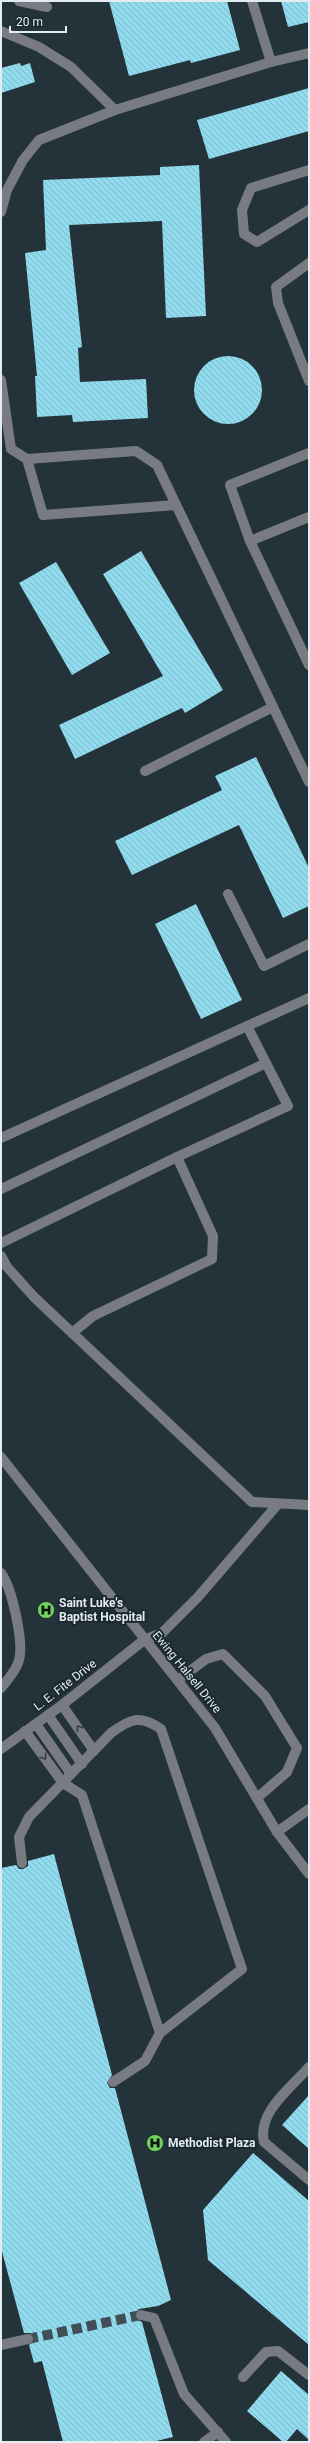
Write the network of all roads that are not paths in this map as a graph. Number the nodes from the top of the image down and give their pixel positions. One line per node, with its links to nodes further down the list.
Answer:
1 (19, 1): 3 (street)
2 (252, 1): 6 (street)
3 (47, 7)
4 (1, 31): 7 (street)
5 (309, 53): 6 (street)
6 (271, 62): 7 (street)
7 (115, 110): 10 (street)
8 (309, 170): 9 (street)
9 (309, 210)
10 (1, 212)
11 (309, 263): 13 (street)
12 (1, 380): 15 (street)
13 (309, 381)
14 (309, 453): 18 (street)
15 (27, 460): 16 (street); 16 (street)
16 (176, 506): 20 (street)
17 (309, 517): 18 (street)
18 (250, 542): 19 (street)
19 (309, 666)
20 (273, 707): 21 (street); 22 (street)
21 (145, 771)
22 (309, 782)
23 (228, 894): 24 (street)
24 (309, 944)
25 (309, 998): 26 (street)
26 (247, 1026): 27 (street); 28 (street)
27 (266, 1063): 29 (street); 30 (street)
28 (1, 1138)
29 (177, 1158): 31 (street); 33 (street)
30 (1, 1189)
31 (1, 1243)
32 (1, 1256): 33 (street)
33 (72, 1333): 35 (street)
34 (1, 1457): 38 (street, Ewing Halsell Drive)
35 (278, 1504): 36 (street); 38 (street, L. E. Fite Drive)
36 (309, 1505)
37 (1, 1573): 40 (street)
38 (144, 1640): 39 (street, Ewing Halsell Drive); 41 (street, L. E. Fite Drive)
39 (178, 1680): 50 (street, Ewing Halsell Drive); 50 (street)
40 (1, 1688)
41 (62, 1705): 42 (street, L. E. Fite Drive); 46 (street, one-way to 41)
42 (48, 1715): 43 (street, L. E. Fite Drive); 47 (street)
43 (36, 1724): 44 (street, L. E. Fite Drive); 48 (street)
44 (25, 1731): 45 (street, L. E. Fite Drive); 49 (street, one-way to 49)
45 (1, 1749)
46 (94, 1751): 47 (street); 55 (street)
47 (82, 1764): 48 (street)
48 (71, 1774): 49 (street)
49 (63, 1783): 53 (street); 55 (street)
50 (257, 1798): 52 (street, Ewing Halsell Drive)
51 (309, 1809): 52 (street)
52 (277, 1832): 54 (street, Ewing Halsell Drive)
53 (22, 1863)
54 (309, 1874)
55 (160, 2033): 57 (street)
56 (309, 2067): 58 (street)
57 (113, 2082)
58 (309, 2180)
59 (141, 2315): 64 (street)
60 (28, 2340): 61 (street)
61 (1, 2345)
62 (309, 2375): 63 (street)
63 (243, 2377)
64 (218, 2432): 65 (street); 66 (street)
65 (204, 2442)
66 (226, 2442)

